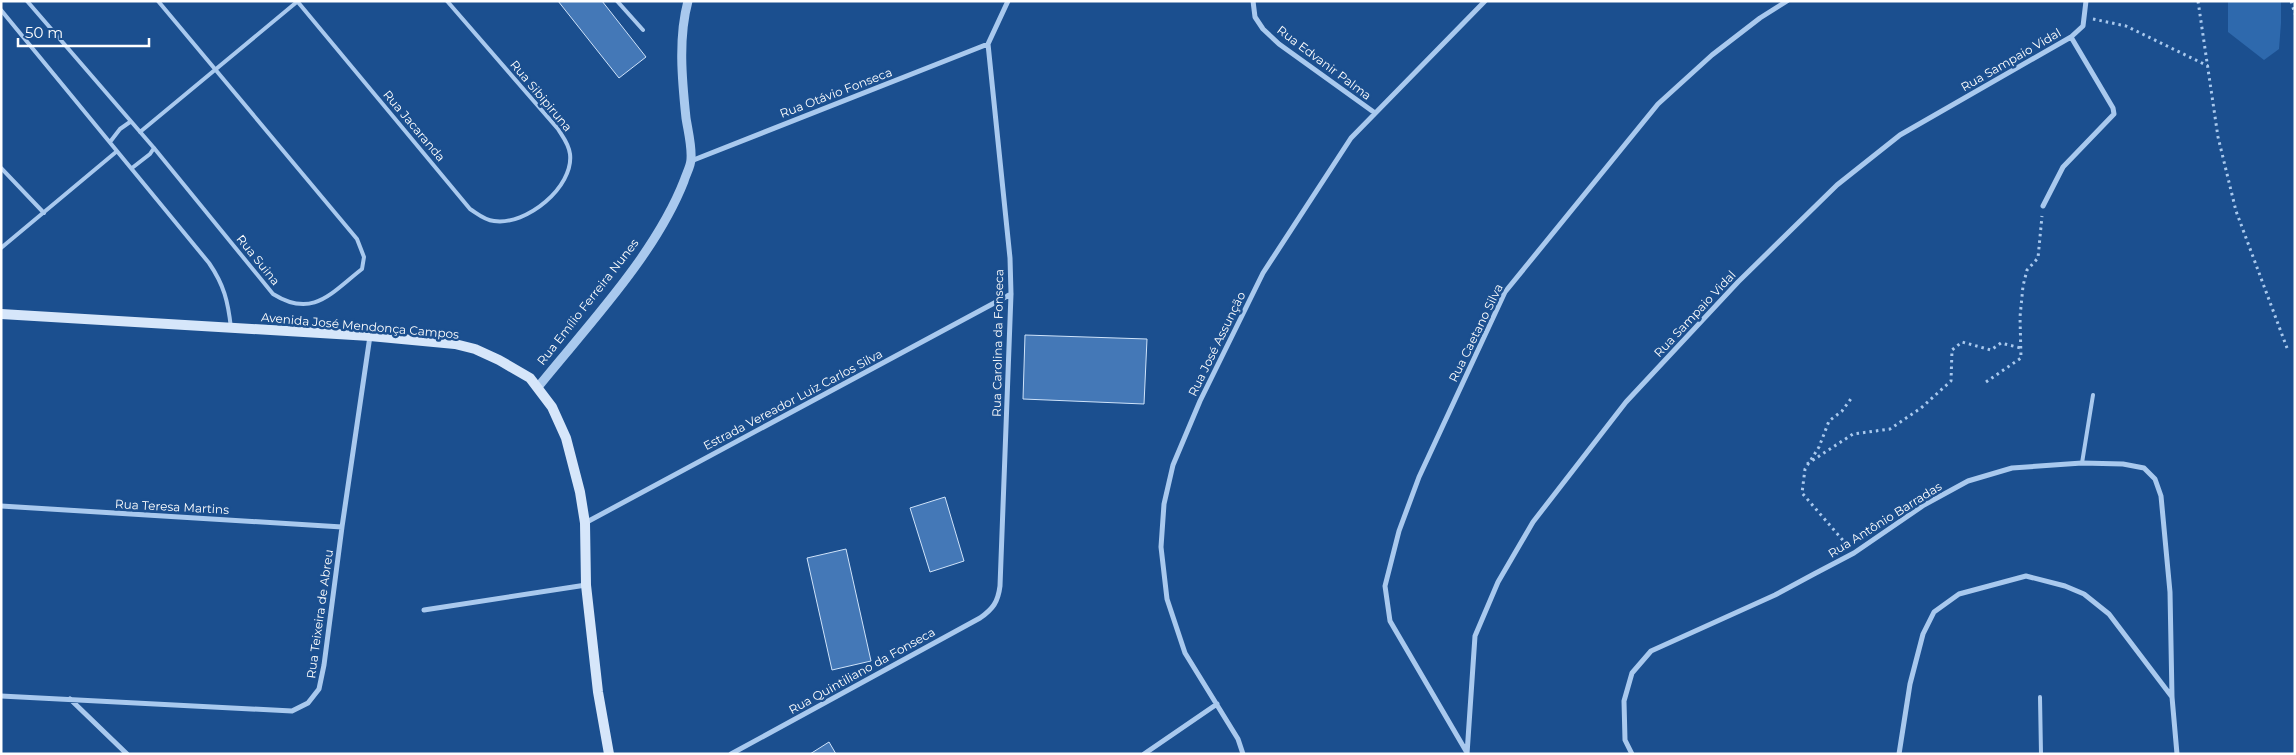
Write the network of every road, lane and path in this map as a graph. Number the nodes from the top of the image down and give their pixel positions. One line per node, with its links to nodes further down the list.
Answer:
1 (27, 1): 23 (lane)
2 (158, 1): 21 (lane)
3 (298, 1): 21 (lane); 32 (lane, Rua Jacaranda)
4 (447, 1): 32 (lane, Rua Sibipiruna)
5 (617, 1): 17 (lane)
6 (688, 1): 28 (street, Rua Emílio Ferreira Nunes)
7 (1008, 1): 19 (street)
8 (1253, 1): 22 (street, Rua Edvanir Palma)
9 (1485, 1): 22 (street, Rua José Assunção)
10 (1787, 1): 59 (street, Rua Caetano Silva)
11 (2086, 1): 16 (street)
12 (2198, 1): 20 (path)
13 (2291, 1): 15 (path)
14 (1, 10): 25 (lane)
15 (2295, 14)
16 (2085, 18): 18 (street, Rua Sampaio Vidal); 20 (path)
17 (643, 30)
18 (2071, 37): 31 (street); 59 (street, Rua Sampaio Vidal)
19 (988, 44): 28 (street, Rua Otávio Fonseca); 35 (street, Rua Carolina da Fonseca)
20 (2208, 66): 40 (path)
21 (216, 70): 24 (lane); 26 (lane, Rua Suina)
22 (1375, 113): 58 (street, Rua José Assunção)
23 (130, 122): 24 (lane); 25 (lane)
24 (140, 132): 26 (lane, Rua Suina)
25 (110, 142): 27 (lane)
26 (154, 148): 30 (lane)
27 (116, 152): 30 (lane); 33 (lane)
28 (691, 160): 42 (street, Rua Emílio Ferreira Nunes)
29 (1, 168): 33 (lane)
30 (132, 168): 37 (lane)
31 (2043, 206): 39 (path)
32 (536, 211)
33 (44, 213): 34 (lane)
34 (1, 248)
35 (1011, 294): 48 (street, Estrada Vereador Luiz Carlos Silva); 52 (street, Rua Carolina da Fonseca)
36 (1, 314): 37 (main road, Avenida José Mendonça Campos)
37 (231, 328): 38 (main road, Avenida José Mendonça Campos)
38 (370, 336): 42 (main road, Avenida José Mendonça Campos); 49 (street, Rua Teixeira de Abreu)
39 (2021, 348): 41 (path); 46 (path)
40 (2287, 348)
41 (1986, 382)
42 (538, 387): 48 (main road, Avenida José Mendonça Campos)
43 (2093, 395): 45 (lane)
44 (1853, 396): 46 (path)
45 (2082, 463): 50 (street, Rua Antônio Barradas); 56 (street, Rua Antônio Barradas)
46 (1808, 464): 50 (path)
47 (1, 506): 49 (street, Rua Teresa Martins)
48 (585, 523): 51 (main road, Avenida José Mendonça Campos)
49 (342, 527): 57 (street, Rua Teixeira de Abreu)
50 (1854, 553): 65 (street, Rua Antônio Barradas)
51 (586, 585): 53 (street); 61 (main road, Avenida José Mendonça Campos)
52 (998, 600): 62 (street, Rua Quintiliano da Fonseca)
53 (424, 610)
54 (1, 696): 57 (street, Rua Teixeira de Abreu)
55 (2040, 697): 67 (lane)
56 (2172, 697): 66 (street); 68 (street, Rua Antônio Barradas)
57 (69, 699): 60 (street)
58 (1217, 704): 63 (street); 64 (street, Rua José Assunção)
59 (1467, 753)
60 (127, 754)
61 (609, 754)
62 (731, 754)
63 (1144, 754)
64 (1243, 754)
65 (1632, 754)
66 (1899, 754)
67 (2040, 754)
68 (2177, 754)

